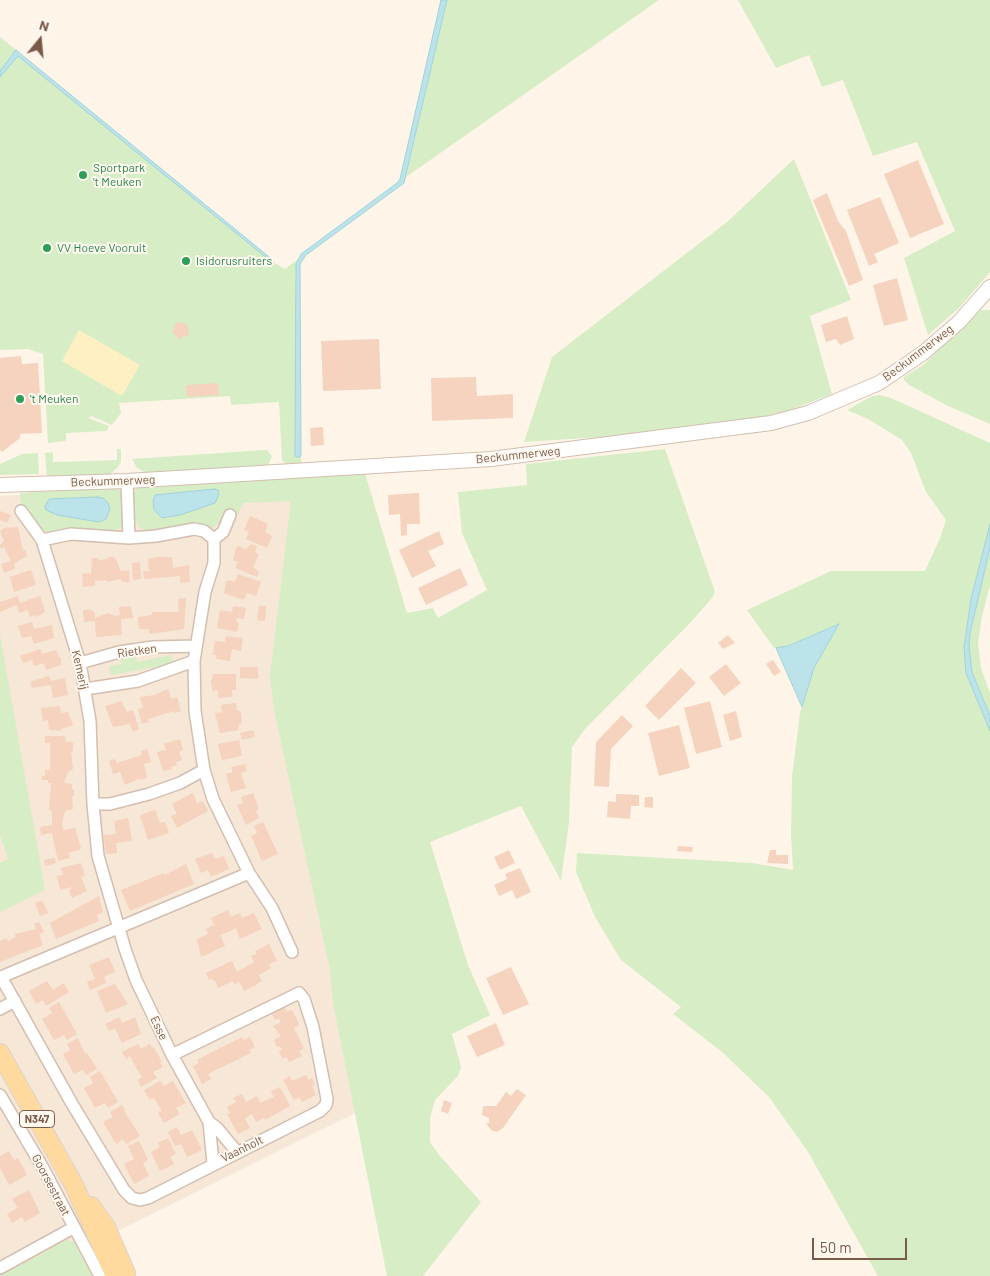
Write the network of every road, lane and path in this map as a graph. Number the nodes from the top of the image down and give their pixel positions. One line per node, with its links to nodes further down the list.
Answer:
1 (990, 287): 2 (street, Beckummerweg)
2 (128, 481): 3 (street, Beckummerweg); 6 (street)
3 (0, 485)
4 (22, 510): 8 (street, Kemerij)
5 (230, 515): 7 (street)
6 (129, 538): 7 (street); 8 (street)
7 (214, 539): 9 (street)
8 (42, 540): 11 (street, Kemerij)
9 (196, 646): 10 (street); 11 (street, Rietken)
10 (194, 661): 12 (street, Rietken); 13 (street)
11 (80, 663): 12 (street, Kemerij)
12 (85, 689): 14 (street, Kemerij)
13 (204, 770): 14 (street); 15 (street)
14 (93, 804): 16 (street, Kemerij)
15 (250, 873): 16 (street, Vaanholt); 17 (street)
16 (119, 928): 18 (street, Vaanholt); 21 (street, Esse)
17 (292, 952)
18 (15, 1001): 19 (street); 25 (street, Vaanholt)
19 (0, 1009)
20 (0, 1053): 26 (main road, Goorsestraat / N347)
21 (172, 1055): 23 (street, Esse); 24 (street, Vaanholt)
22 (0, 1095): 27 (street, Goorsestraat)
23 (209, 1122): 24 (street, Esse); 25 (street, Esse)
24 (237, 1152): 25 (street, Vaanholt)
25 (213, 1163)
26 (74, 1185): 30 (main road, Goorsestraat / N347); 31 (main road, Goorsestraat / N347)
27 (74, 1228): 28 (street); 29 (street, Goorsestraat)
28 (0, 1268)
29 (100, 1276)
30 (115, 1276)
31 (127, 1276)

